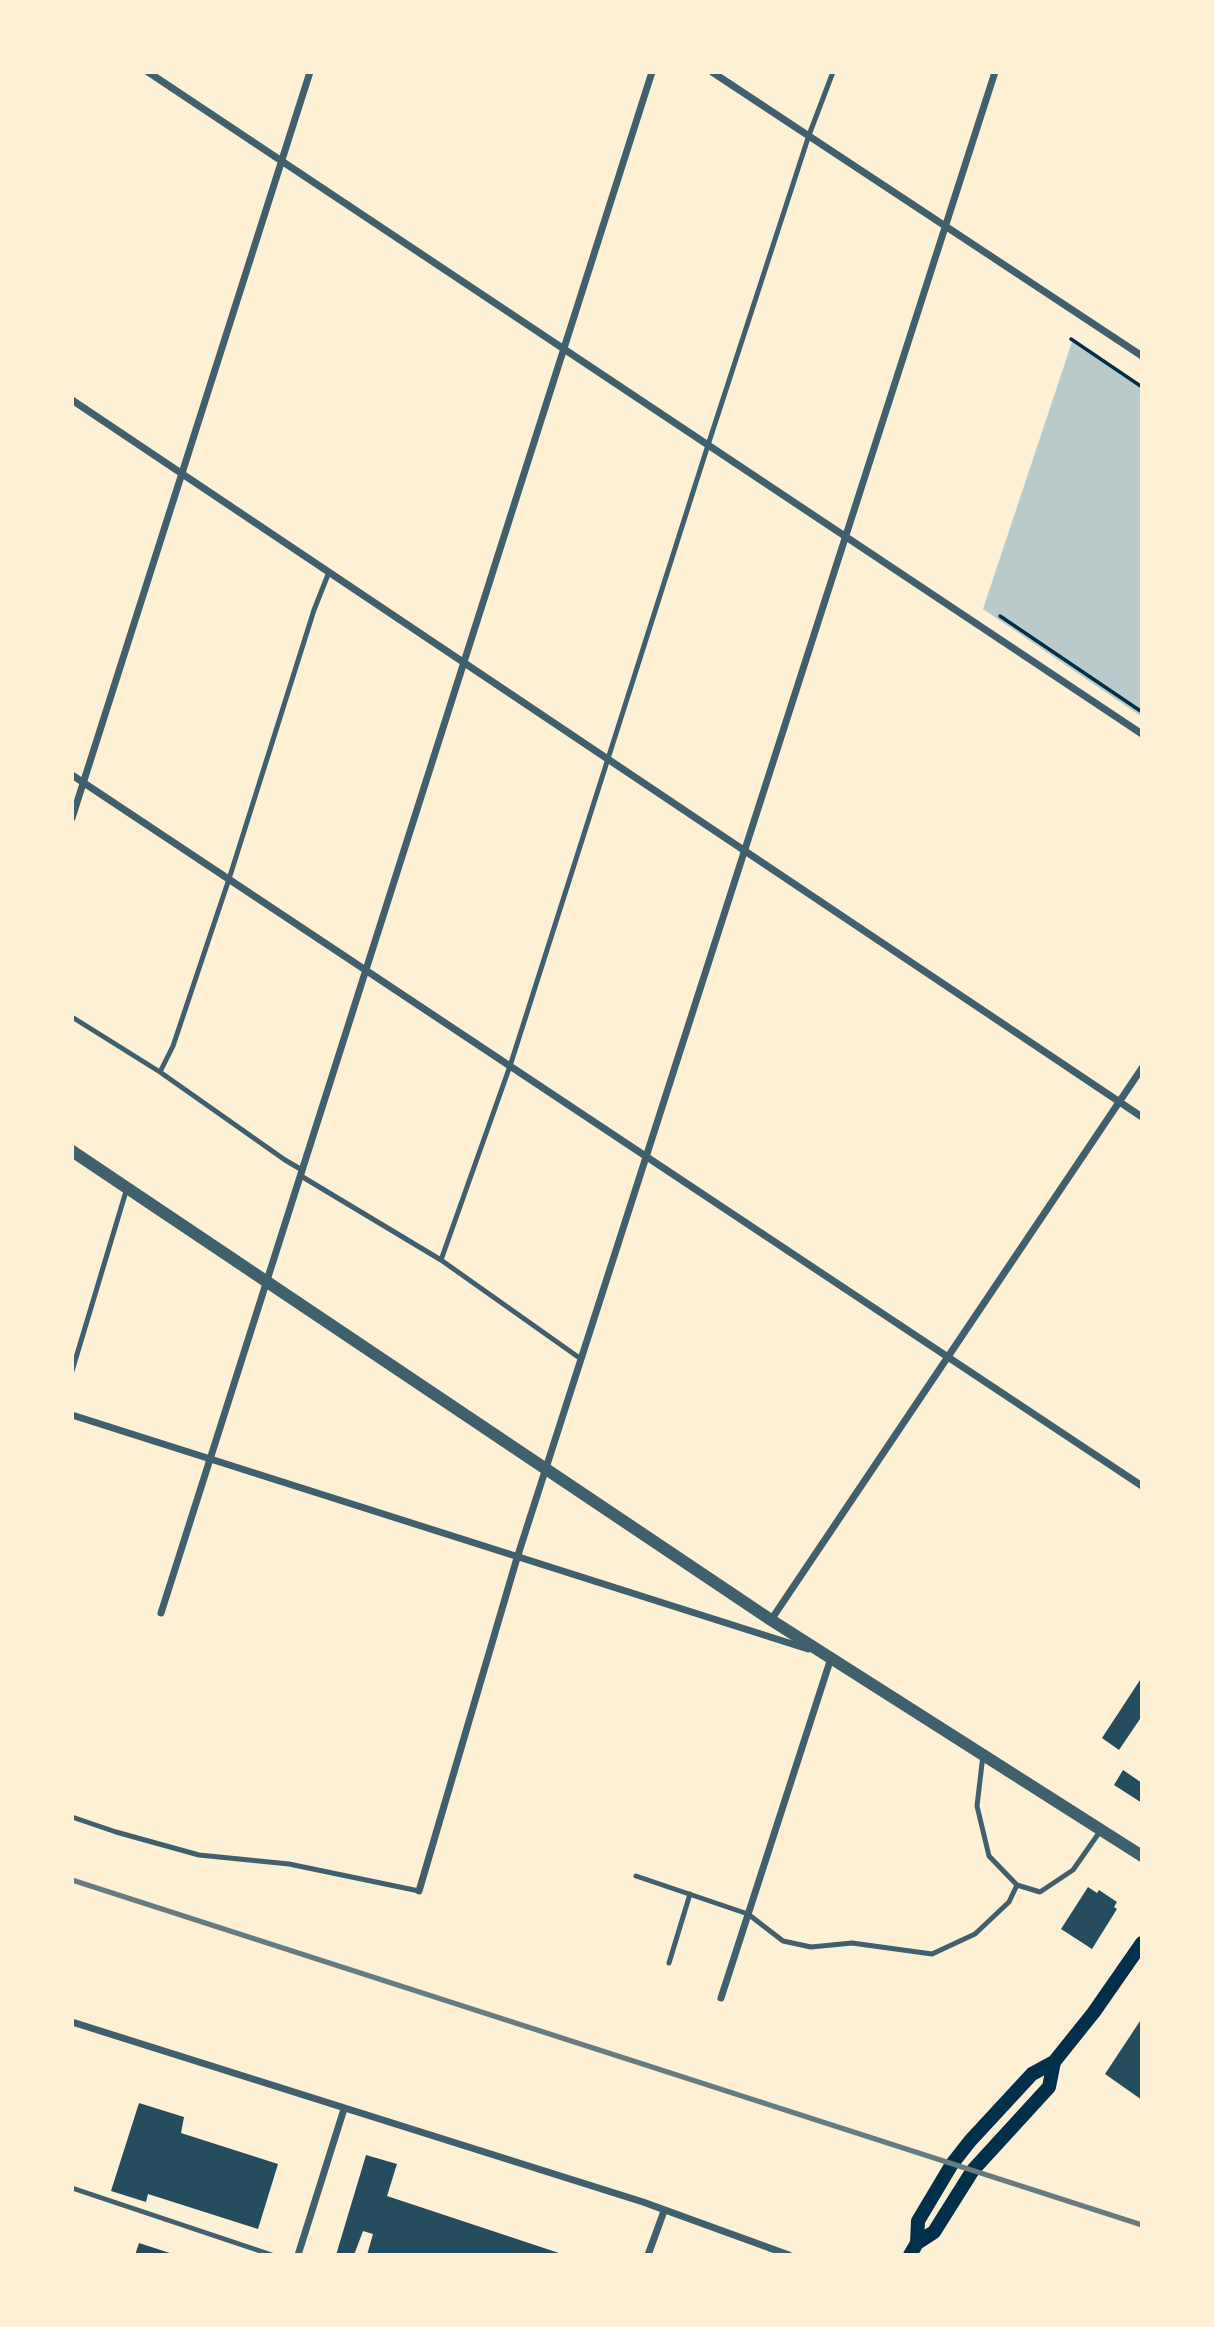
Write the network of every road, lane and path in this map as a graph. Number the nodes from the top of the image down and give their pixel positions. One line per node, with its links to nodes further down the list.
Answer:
1 (148, 72): 8 (street)
2 (310, 72): 8 (street)
3 (652, 72): 11 (street)
4 (712, 72): 7 (street)
5 (833, 72): 7 (lane)
6 (995, 72): 9 (street)
7 (809, 135): 9 (street); 15 (lane)
8 (281, 161): 11 (street); 16 (street)
9 (946, 225): 12 (street); 17 (street)
10 (1070, 339): 13 (path)
11 (564, 349): 15 (street); 20 (street)
12 (1142, 356)
13 (1142, 387)
14 (72, 400): 16 (street)
15 (708, 445): 17 (street); 23 (lane)
16 (182, 474): 18 (street); 25 (street)
17 (846, 536): 22 (street); 27 (street)
18 (328, 572): 20 (street); 28 (lane)
19 (1000, 617): 21 (path)
20 (464, 662): 23 (street); 29 (street)
21 (1142, 712)
22 (1142, 734)
23 (607, 759): 27 (street); 31 (lane)
24 (72, 775): 25 (street)
25 (83, 782): 26 (street); 28 (street)
26 (72, 818)
27 (745, 851): 34 (street); 37 (street)
28 (229, 879): 29 (street); 33 (lane)
29 (366, 970): 31 (street); 38 (street)
30 (72, 1017): 33 (lane)
31 (510, 1066): 37 (street); 40 (lane)
32 (1142, 1068): 34 (street)
33 (160, 1072): 38 (lane)
34 (1120, 1102): 35 (street); 42 (street)
35 (1142, 1117)
36 (72, 1151): 39 (street)
37 (646, 1156): 42 (street); 43 (street)
38 (301, 1173): 40 (lane); 41 (street)
39 (127, 1188): 41 (street); 44 (lane)
40 (440, 1260): 43 (lane)
41 (267, 1282): 46 (street); 47 (street)
42 (948, 1357): 48 (street); 51 (street)
43 (581, 1359): 47 (street)
44 (72, 1371)
45 (72, 1415): 46 (street)
46 (210, 1459): 49 (street); 50 (street)
47 (546, 1469): 49 (street); 51 (street)
48 (1142, 1486)
49 (517, 1558): 52 (street); 59 (street)
50 (161, 1613)
51 (771, 1620): 52 (street)
52 (827, 1656): 53 (street); 61 (street)
53 (983, 1755): 55 (street); 58 (lane)
54 (72, 1816): 59 (lane)
55 (1101, 1830): 56 (street); 58 (lane)
56 (1142, 1856)
57 (636, 1876): 60 (lane)
58 (1017, 1885): 61 (lane)
59 (419, 1891)
60 (690, 1894): 61 (lane); 63 (lane)
61 (748, 1914): 64 (street)
62 (1142, 1943): 66 (main road)
63 (668, 1963)
64 (721, 1998)
65 (72, 2022): 67 (street)
66 (1054, 2062): 70 (main road); 70 (main road)
67 (344, 2109): 69 (street); 72 (street)
68 (72, 2188): 71 (lane)
69 (664, 2211): 73 (street); 74 (street)
70 (913, 2249)
71 (272, 2255)
72 (298, 2255)
73 (648, 2255)
74 (789, 2255)

